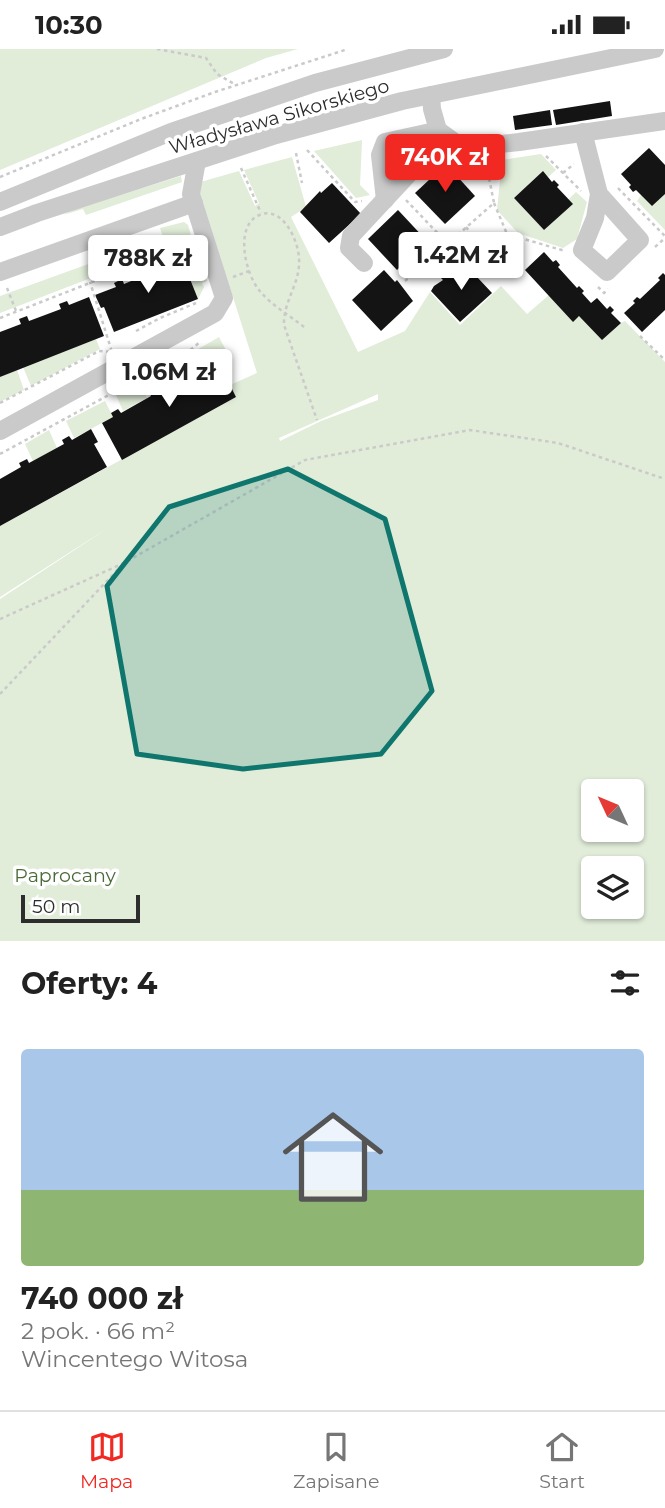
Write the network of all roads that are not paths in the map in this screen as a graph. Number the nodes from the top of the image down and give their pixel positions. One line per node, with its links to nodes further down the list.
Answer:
1 (444, 49): 11 (street, Władysława Sikorskiego)
2 (653, 49): 3 (street, Władysława Sikorskiego)
3 (579, 57): 4 (street, Władysława Sikorskiego)
4 (431, 95): 6 (street); 8 (street, Władysława Sikorskiego)
5 (665, 121): 7 (street)
6 (431, 132): 7 (street); 10 (street); 10 (street)
7 (583, 132): 9 (street)
8 (197, 161): 12 (street); 13 (street, Władysława Sikorskiego)
9 (597, 189)
10 (392, 197): 14 (street)
11 (0, 202)
12 (194, 203): 15 (street); 16 (street)
13 (0, 227)
14 (364, 263)
15 (1, 272)
16 (0, 431)

